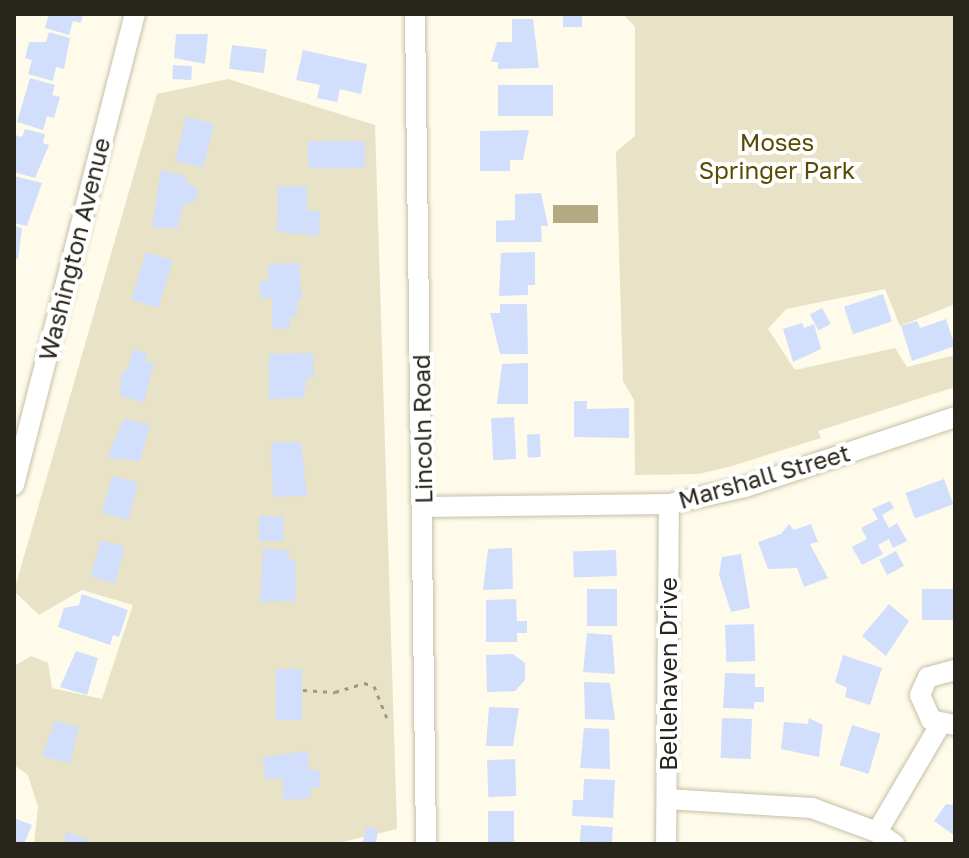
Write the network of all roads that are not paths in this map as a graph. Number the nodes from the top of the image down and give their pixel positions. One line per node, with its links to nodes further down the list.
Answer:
1 (135, 14): 4 (street, Washington Avenue)
2 (415, 14): 6 (street, Lincoln Road)
3 (955, 417): 5 (street, Marshall Street)
4 (14, 485)
5 (669, 504): 6 (street, Marshall Street); 9 (street, Bellehaven Drive)
6 (424, 507): 11 (street, Lincoln Road)
7 (955, 670): 8 (street)
8 (947, 725): 10 (street)
9 (667, 799): 10 (street); 12 (street, Bellehaven Drive)
10 (886, 838)
11 (426, 844)
12 (666, 844)

